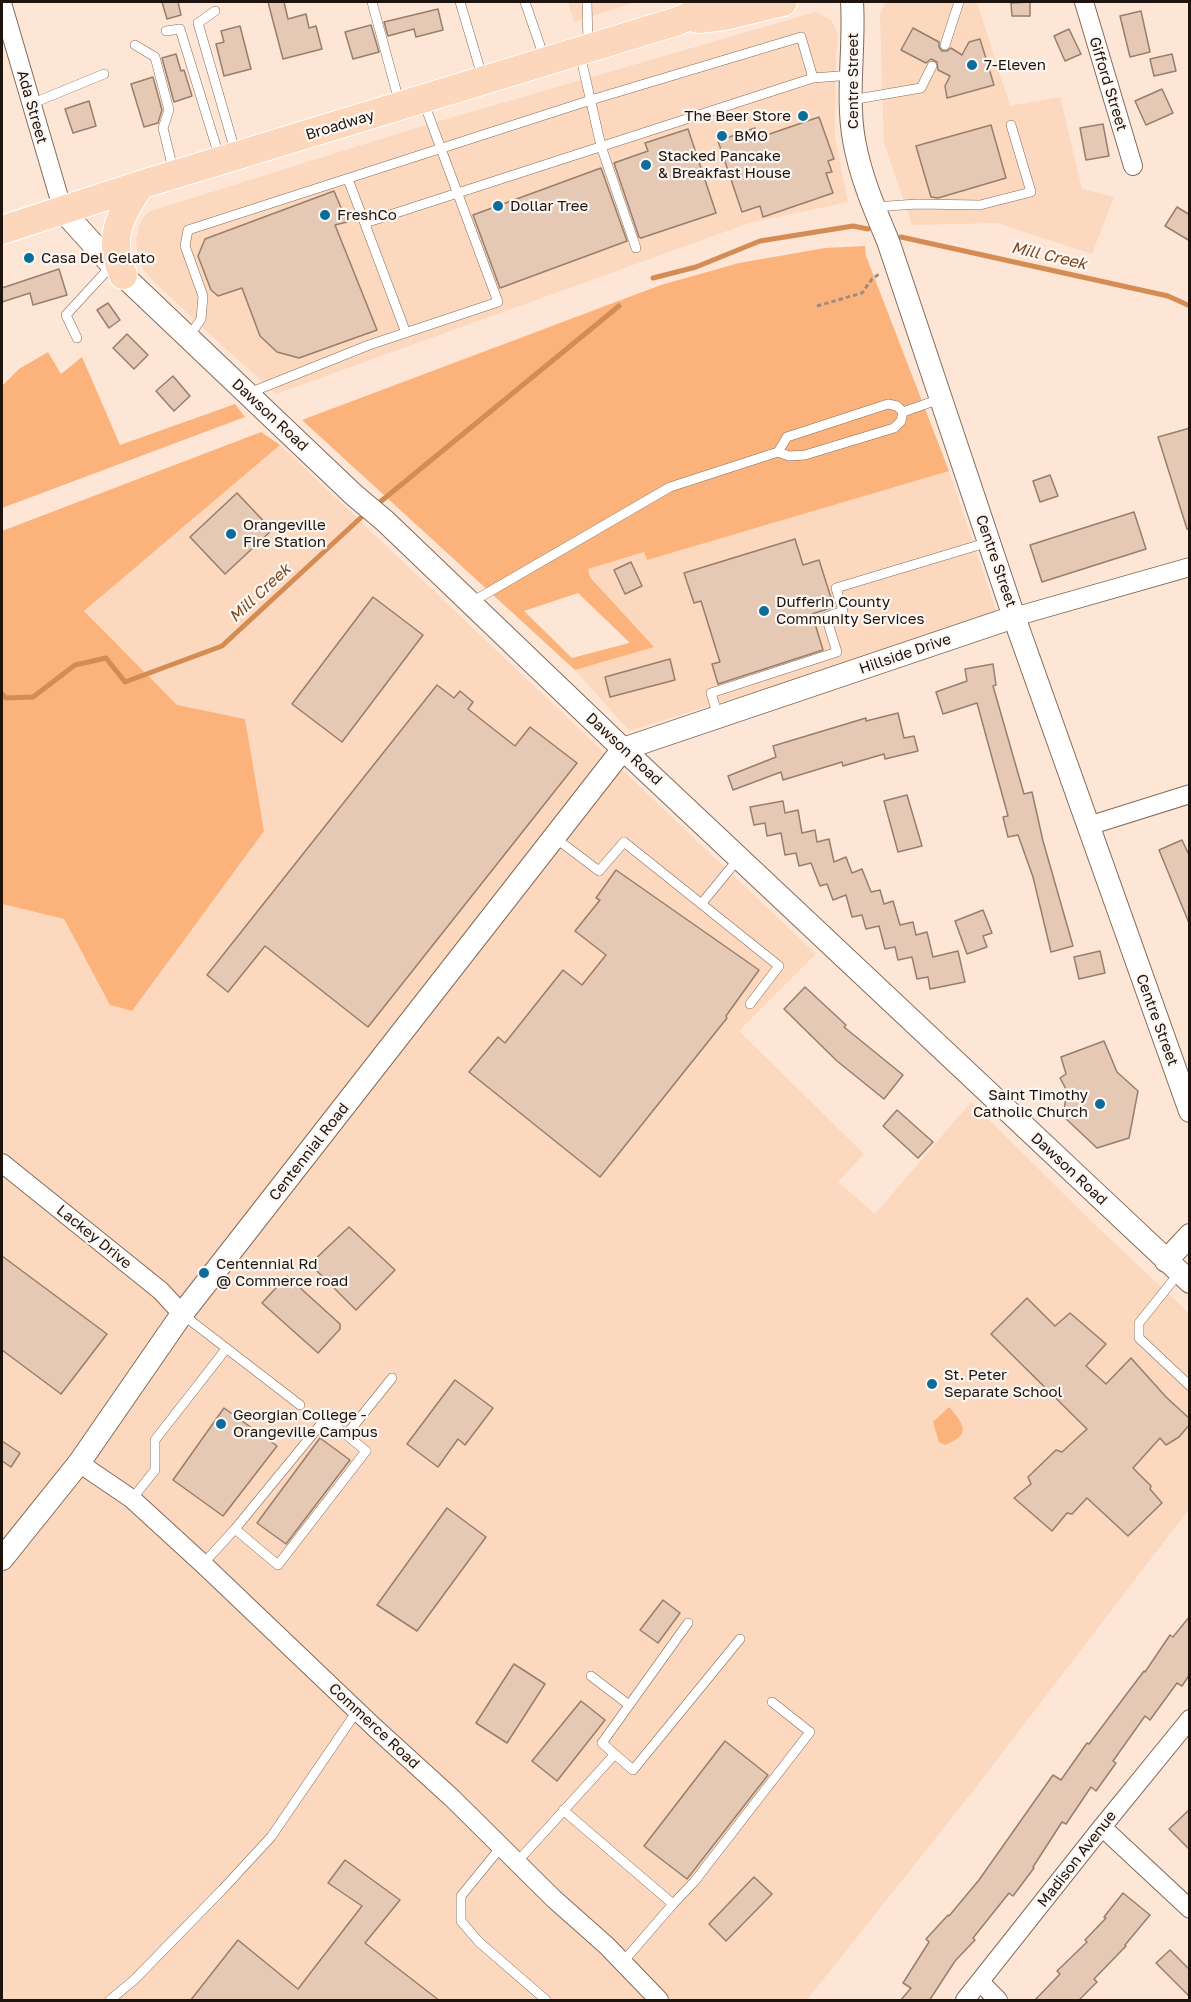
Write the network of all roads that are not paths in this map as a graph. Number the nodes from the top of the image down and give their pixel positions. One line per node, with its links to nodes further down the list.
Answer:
1 (372, 2): 25 (lane)
2 (460, 2): 22 (lane)
3 (525, 2): 17 (lane)
4 (587, 2): 16 (lane)
5 (721, 2): 12 (main road, Broadway)
6 (783, 2): 12 (main road, Broadway)
7 (852, 2): 20 (street, Centre Street)
8 (959, 2): 15 (lane)
9 (1084, 2): 31 (street, Gifford Street)
10 (2, 3): 26 (street, Ada Street)
11 (215, 11): 30 (lane)
12 (677, 16): 16 (main road, Broadway)
13 (166, 31): 30 (lane)
14 (135, 45): 32 (lane)
15 (945, 45)
16 (584, 51): 17 (main road, Broadway); 23 (lane)
17 (546, 62): 22 (main road, Broadway)
18 (932, 66): 24 (lane)
19 (104, 74): 26 (lane)
20 (852, 75): 21 (lane); 24 (street, Centre Street)
21 (813, 78): 23 (lane); 28 (lane)
22 (483, 81): 25 (main road, Broadway)
23 (591, 100): 28 (lane); 29 (lane)
24 (851, 100): 36 (street, Centre Street)
25 (412, 103): 29 (lane); 30 (main road, Broadway)
26 (31, 104): 37 (street, Ada Street)
27 (1011, 125): 36 (lane)
28 (601, 146): 35 (lane); 40 (lane)
29 (441, 149): 33 (lane); 35 (lane)
30 (228, 159): 32 (main road, Broadway)
31 (1133, 166)
32 (175, 175): 34 (main road, Broadway)
33 (348, 179): 38 (lane); 44 (lane)
34 (140, 185): 37 (main road, Broadway); 41 (main road)
35 (457, 193): 38 (lane); 42 (lane)
36 (874, 207): 46 (street, Centre Street)
37 (63, 211): 39 (main road, Broadway); 41 (street, Dawson Road)
38 (365, 224): 42 (lane)
39 (2, 230)
40 (636, 249)
41 (117, 270): 43 (lane); 44 (street, Dawson Road)
42 (406, 333): 45 (lane)
43 (77, 338)
44 (188, 338): 45 (street, Dawson Road)
45 (247, 394): 51 (street, Dawson Road)
46 (940, 399): 47 (lane); 49 (street, Centre Street)
47 (903, 411): 48 (lane); 48 (lane)
48 (778, 452): 51 (lane)
49 (989, 543): 52 (street, Centre Street); 53 (lane)
50 (1190, 567): 52 (street, Hillside Drive)
51 (470, 603): 54 (street, Dawson Road)
52 (1014, 617): 53 (street, Hillside Drive); 56 (street, Centre Street)
53 (718, 717): 54 (street, Hillside Drive)
54 (623, 749): 57 (street, Centennial Road); 58 (street, Dawson Road)
55 (1190, 794): 56 (street)
56 (1088, 826): 61 (street, Centre Street)
57 (554, 837): 59 (lane); 65 (street, Centennial Road)
58 (739, 858): 59 (lane); 64 (street, Dawson Road)
59 (702, 903): 60 (lane)
60 (750, 1004)
61 (1190, 1112)
62 (2, 1163): 65 (street, Lackey Drive)
63 (1190, 1235): 64 (street)
64 (1178, 1272): 68 (lane)
65 (182, 1314): 66 (lane); 71 (street, Centennial Road)
66 (226, 1350): 69 (lane); 72 (lane)
67 (392, 1378): 70 (lane)
68 (1190, 1386)
69 (300, 1406)
70 (347, 1434): 73 (lane); 73 (lane)
71 (79, 1462): 72 (street, Commerce Road); 74 (street, Centennial Road)
72 (132, 1499): 75 (street, Commerce Road)
73 (235, 1529): 75 (lane)
74 (2, 1559)
75 (203, 1564): 81 (street, Commerce Road)
76 (688, 1623): 80 (lane)
77 (740, 1639): 83 (lane)
78 (591, 1676): 80 (lane)
79 (772, 1702): 88 (lane)
80 (630, 1705): 83 (lane)
81 (357, 1711): 86 (street, Commerce Road); 92 (lane)
82 (1190, 1719): 85 (street, Madison Avenue)
83 (615, 1754): 84 (lane)
84 (563, 1810): 87 (lane); 88 (lane)
85 (1102, 1827): 89 (street); 91 (street, Madison Avenue)
86 (501, 1847): 87 (street, Commerce Road); 93 (lane)
87 (517, 1862): 90 (street, Commerce Road)
88 (673, 1904): 90 (lane)
89 (1190, 1909)
90 (622, 1963): 94 (street, Commerce Road)
91 (980, 1982): 95 (street, Madison Avenue); 96 (street)
92 (110, 2001)
93 (546, 2001)
94 (659, 2001)
95 (965, 2001)
96 (998, 2001)

